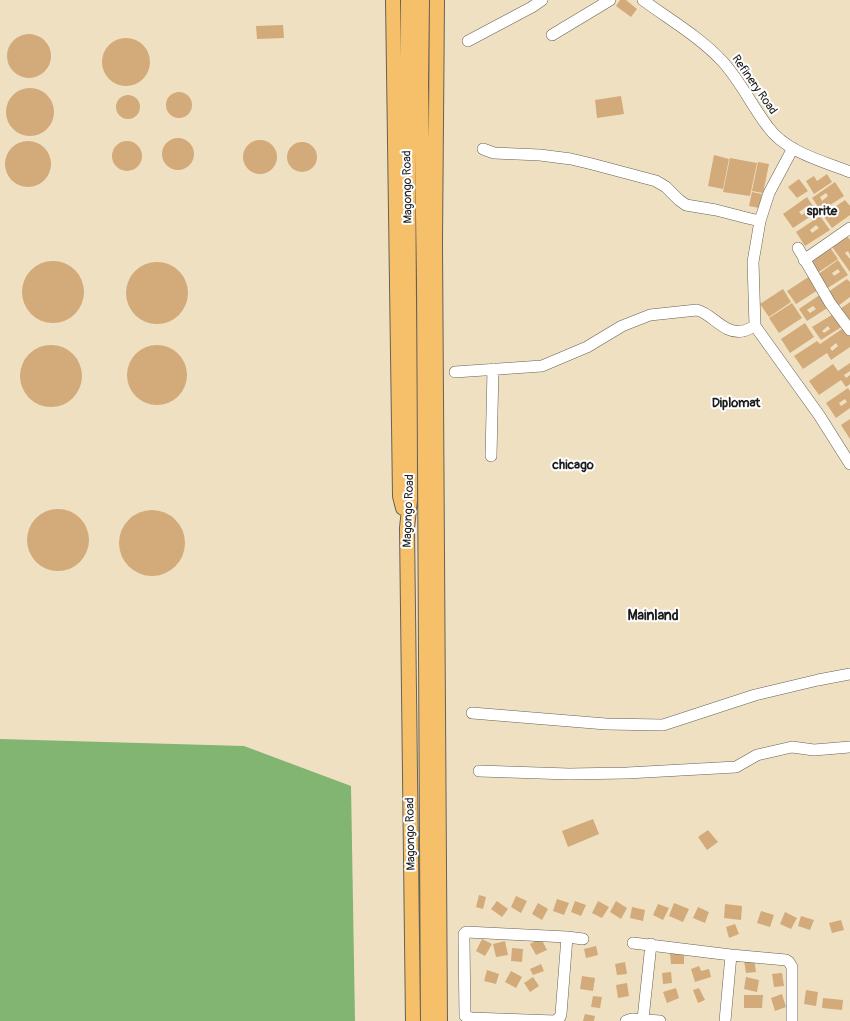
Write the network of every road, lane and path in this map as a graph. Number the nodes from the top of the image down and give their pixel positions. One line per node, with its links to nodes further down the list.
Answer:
1 (393, 0): 23 (main road)
2 (408, 0): 23 (main road, Magongo Road)
3 (422, 0): 36 (main road, Magongo Road)
4 (437, 0): 37 (main road)
5 (542, 0): 9 (street)
6 (610, 0): 8 (street)
7 (644, 0): 10 (street, Refinery Road)
8 (552, 35)
9 (468, 42)
10 (793, 148): 12 (street, Refinery Road); 13 (street)
11 (483, 149): 13 (street)
12 (850, 172)
13 (760, 221): 17 (street)
14 (850, 228): 16 (street)
15 (798, 248): 16 (street)
16 (804, 260): 18 (street)
17 (755, 326): 19 (street); 22 (street)
18 (850, 330)
19 (493, 369): 20 (street); 21 (street)
20 (455, 372)
21 (491, 456)
22 (850, 464)
23 (407, 528): 35 (main road, Magongo Road)
24 (850, 674): 25 (street)
25 (472, 713)
26 (850, 747): 27 (street)
27 (479, 771)
28 (567, 937): 29 (street); 34 (street); 34 (street)
29 (583, 939)
30 (633, 943): 31 (street)
31 (651, 944): 32 (street); 33 (street)
32 (731, 955): 40 (street); 41 (street)
33 (643, 1019): 38 (street); 39 (street)
34 (514, 1020)
35 (413, 1021)
36 (428, 1021)
37 (440, 1021)
38 (626, 1021)
39 (660, 1021)
40 (725, 1021)
41 (792, 1021)

